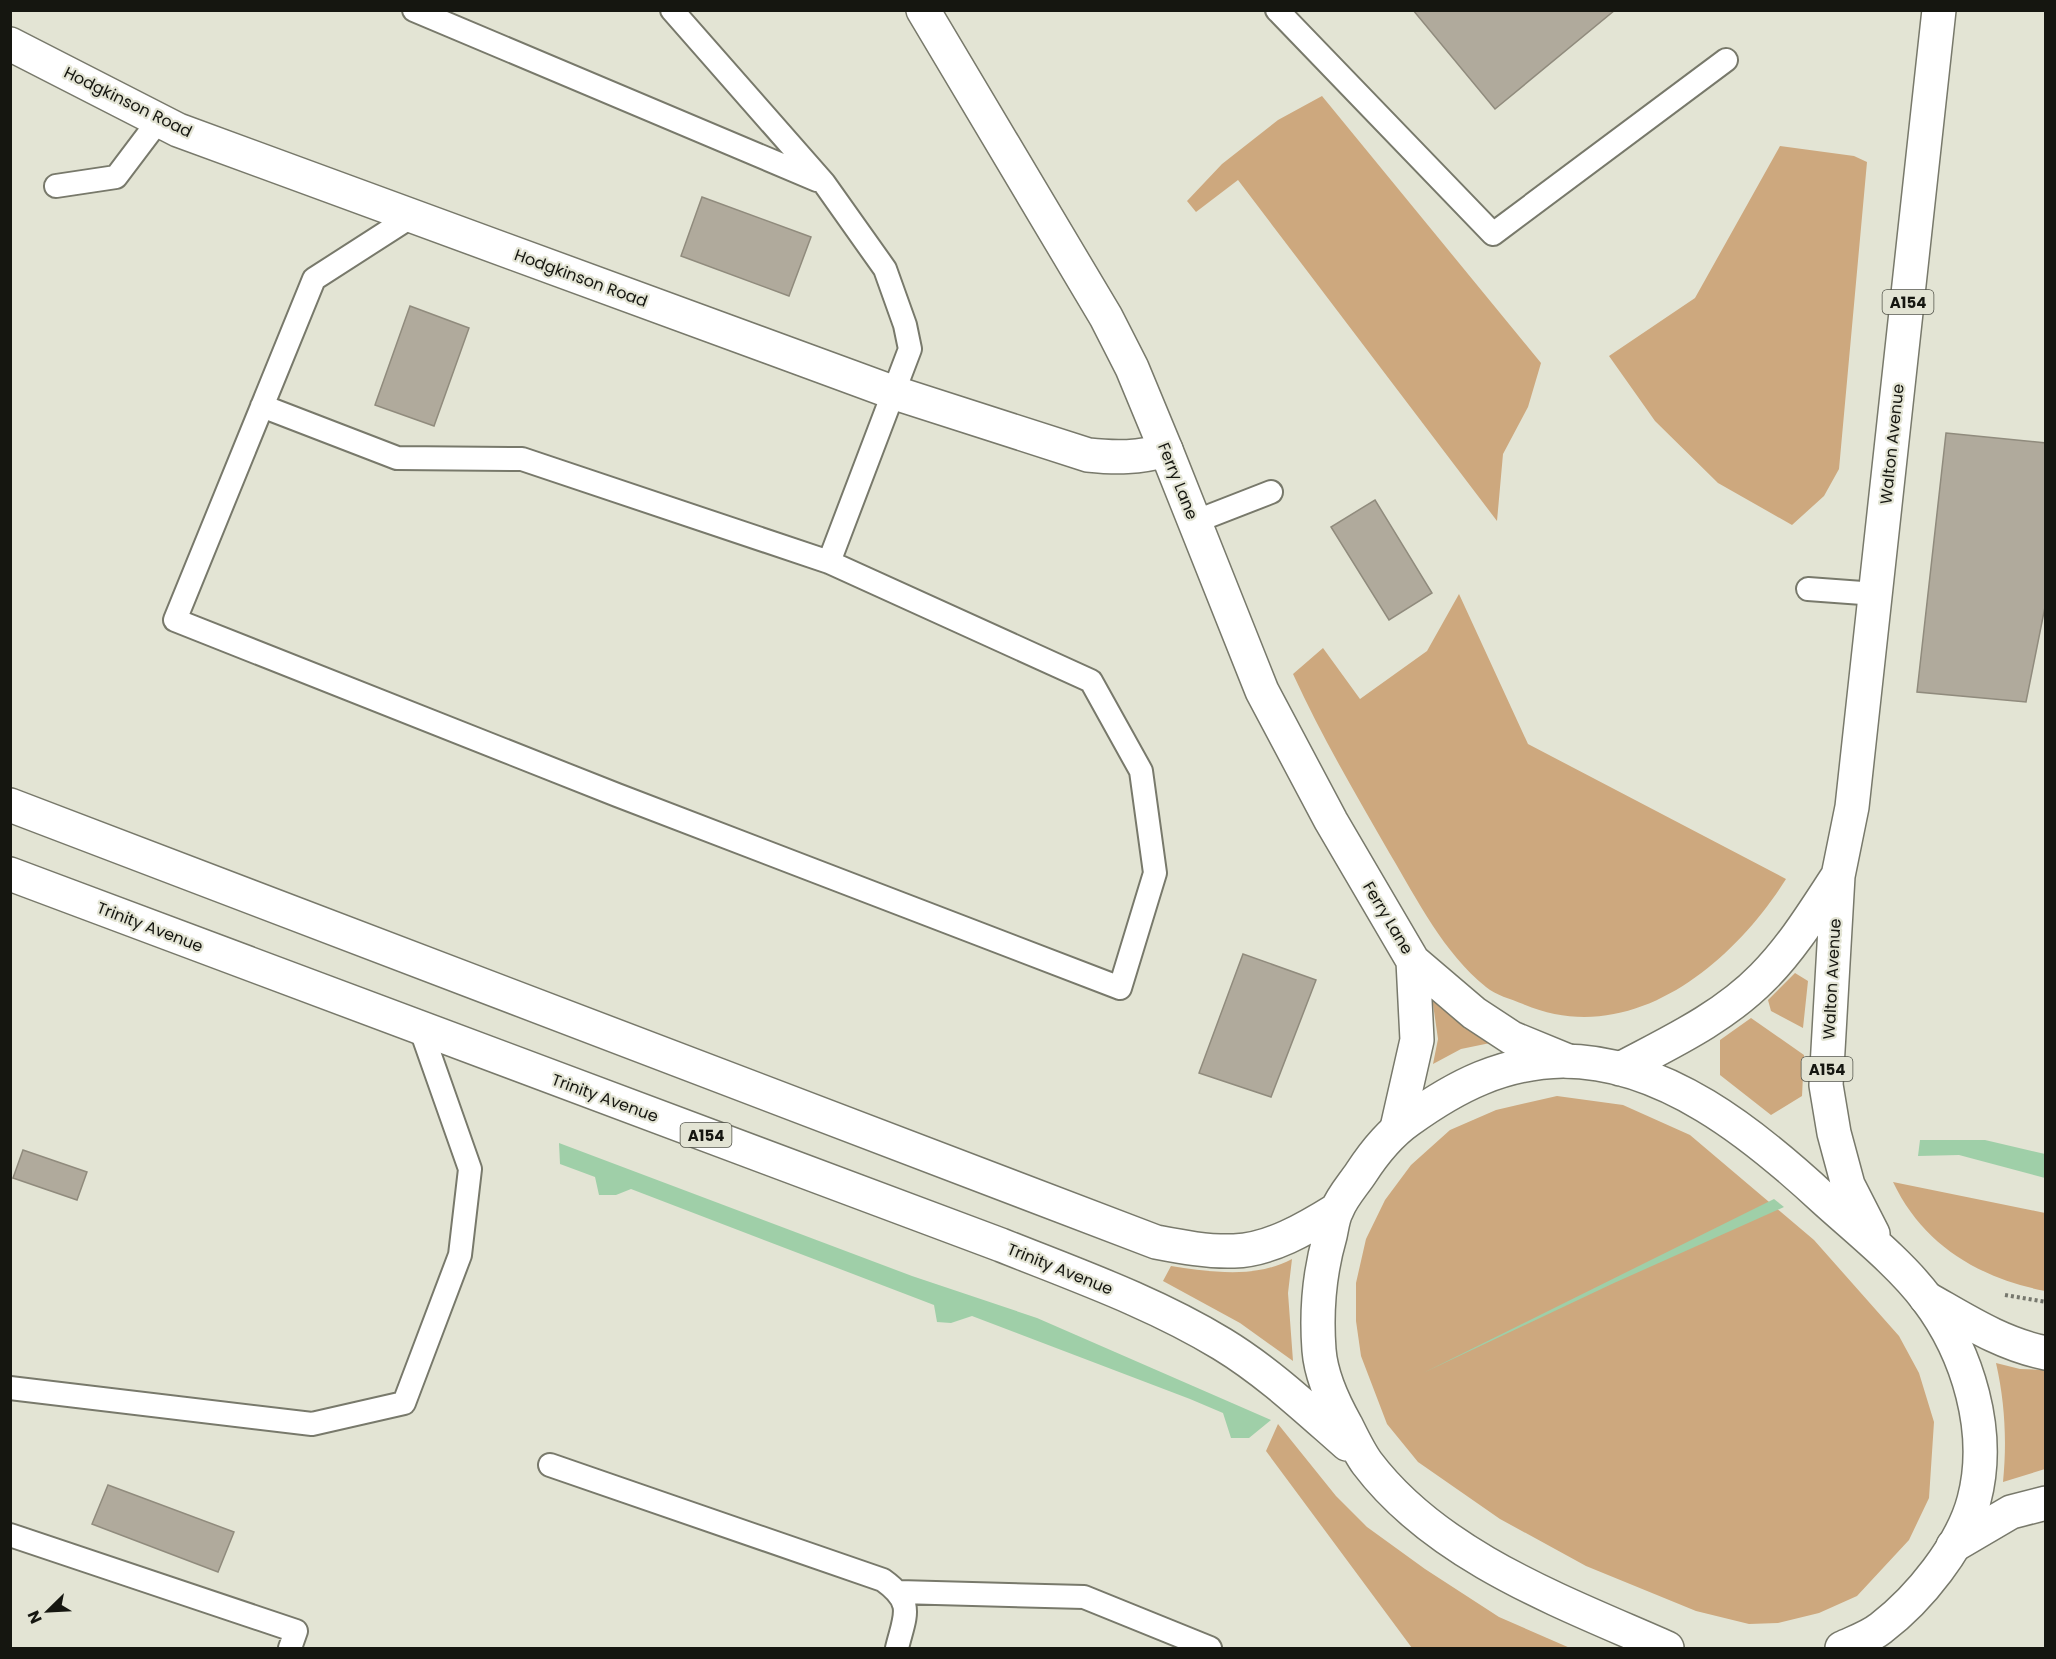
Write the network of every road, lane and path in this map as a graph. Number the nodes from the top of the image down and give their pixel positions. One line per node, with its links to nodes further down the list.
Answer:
1 (414, 10): 9 (lane)
2 (672, 10): 9 (lane)
3 (923, 10): 14 (main road, Ferry Lane)
4 (1277, 10): 7 (lane)
5 (1939, 10): 19 (main road, Walton Avenue / A154)
6 (10, 44): 8 (main road, Hodgkinson Road)
7 (1726, 60)
8 (159, 120): 10 (lane); 11 (main road, Hodgkinson Road)
9 (824, 183): 12 (lane)
10 (56, 186)
11 (412, 216): 12 (main road, Hodgkinson Road); 13 (lane)
12 (892, 392): 14 (main road, Hodgkinson Road); 17 (lane)
13 (262, 406): 17 (lane); 17 (lane)
14 (1166, 450): 16 (main road, Ferry Lane)
15 (1271, 492): 16 (lane)
16 (1194, 522): 23 (main road, Ferry Lane)
17 (829, 562)
18 (1808, 589): 19 (lane)
19 (1876, 594): 22 (main road, Walton Avenue / A154)
20 (10, 805): 28 (main road)
21 (10, 874): 24 (main road, Trinity Avenue / A154)
22 (1838, 876): 26 (main road, Walton Avenue / A154); 29 (main road, Walton Avenue / A154)
23 (1413, 961): 25 (main road, Ferry Lane); 27 (main road, Ferry Lane)
24 (421, 1030): 34 (lane); 35 (main road, Trinity Avenue / A154)
25 (1568, 1061): 26 (main road); 27 (main road)
26 (1620, 1069): 29 (main road)
27 (1397, 1128): 28 (main road)
28 (1336, 1210): 35 (main road)
29 (1881, 1252): 31 (main road)
30 (2003, 1294): 32 (path)
31 (1926, 1298): 33 (main road); 39 (main road)
32 (2046, 1302)
33 (2046, 1353)
34 (10, 1388)
35 (1366, 1462): 45 (main road)
36 (550, 1465): 40 (lane)
37 (2046, 1503): 39 (main road)
38 (10, 1535): 42 (lane)
39 (1953, 1546): 41 (main road)
40 (899, 1592): 43 (lane); 44 (lane)
41 (1871, 1640): 46 (main road)
42 (290, 1648)
43 (897, 1648)
44 (1210, 1648)
45 (1666, 1648)
46 (1842, 1648)

